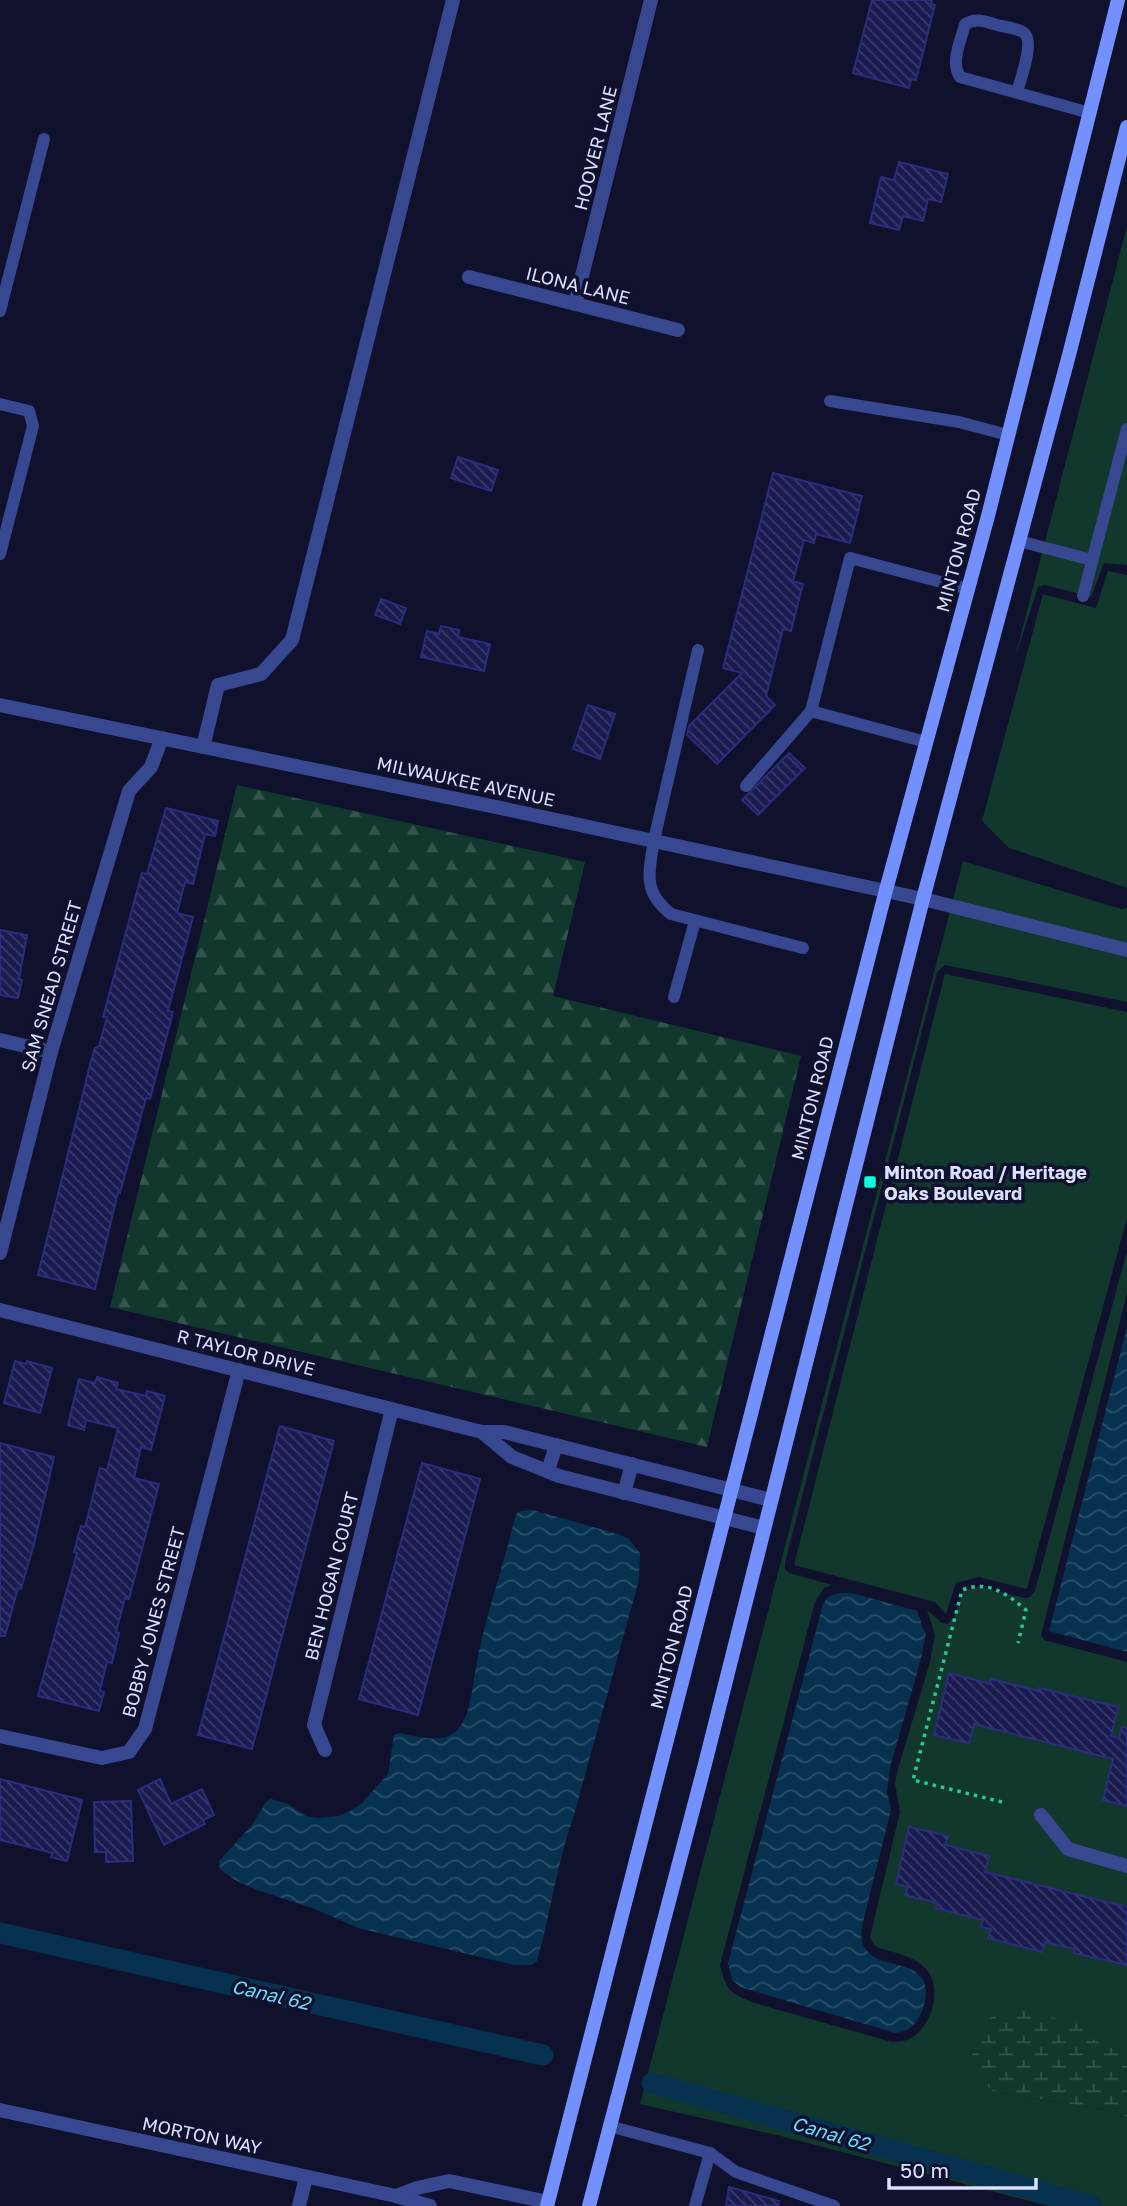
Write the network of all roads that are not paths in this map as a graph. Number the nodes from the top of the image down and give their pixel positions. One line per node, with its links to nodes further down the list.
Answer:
1 (453, 0): 28 (street)
2 (651, 0): 10 (street, HOOVER LANE)
3 (1118, 0): 5 (main road, MINTON ROAD)
4 (1017, 92): 4 (lane); 5 (lane)
5 (1090, 113): 16 (main road, MINTON ROAD)
6 (1127, 127): 8 (main road)
7 (44, 139): 11 (lane)
8 (1125, 144): 18 (main road)
9 (468, 277): 10 (street, ILONA LANE)
10 (575, 304): 12 (street, ILONA LANE)
11 (0, 310)
12 (678, 330)
13 (830, 401): 16 (lane)
14 (0, 404): 19 (lane)
15 (1127, 429): 17 (lane)
16 (1008, 435): 21 (main road, MINTON ROAD)
17 (1125, 447): 20 (lane)
18 (1019, 541): 20 (lane); 32 (main road)
19 (0, 554)
20 (1092, 560): 22 (lane)
21 (968, 589): 25 (lane); 27 (main road, MINTON ROAD)
22 (1083, 596)
23 (698, 650): 30 (lane)
24 (0, 705): 26 (street, MILWAUKEE AVENUE)
25 (811, 711): 27 (lane); 29 (lane)
26 (162, 738): 28 (street, MILWAUKEE AVENUE); 38 (street, SAM SNEAD STREET)
27 (926, 742): 31 (main road, MINTON ROAD)
28 (202, 747): 30 (street, MILWAUKEE AVENUE)
29 (746, 786)
30 (654, 841): 31 (street, MILWAUKEE AVENUE); 33 (lane)
31 (886, 890): 32 (street, MILWAUKEE AVENUE); 47 (main road, MINTON ROAD)
32 (923, 899): 35 (street, MILWAUKEE AVENUE); 49 (main road)
33 (695, 920): 34 (lane); 36 (lane)
34 (803, 948)
35 (1127, 950)
36 (674, 997)
37 (0, 1040): 38 (street)
38 (51, 1052): 39 (street, SAM SNEAD STREET)
39 (0, 1253)
40 (0, 1310): 41 (street, R TAYLOR DRIVE)
41 (239, 1370): 42 (street, R TAYLOR DRIVE); 52 (street, BOBBY JONES STREET)
42 (393, 1409): 43 (street, R TAYLOR DRIVE); 53 (street, BEN HOGAN COURT)
43 (482, 1432): 44 (street, R TAYLOR DRIVE); 46 (street, R TAYLOR DRIVE)
44 (556, 1445): 45 (street, R TAYLOR DRIVE); 46 (street)
45 (632, 1464): 47 (street, R TAYLOR DRIVE); 48 (street)
46 (548, 1471): 48 (street, R TAYLOR DRIVE)
47 (732, 1489): 49 (street, R TAYLOR DRIVE); 50 (main road, MINTON ROAD)
48 (624, 1493): 50 (street, R TAYLOR DRIVE)
49 (771, 1500): 51 (main road)
50 (724, 1519): 51 (street, R TAYLOR DRIVE); 61 (main road, MINTON ROAD)
51 (764, 1528): 57 (main road)
52 (0, 1736)
53 (325, 1750)
54 (1041, 1815): 55 (street)
55 (1127, 1866)
56 (0, 2110): 59 (street, MORTON WAY)
57 (610, 2126): 58 (lane); 65 (main road)
58 (709, 2153): 62 (lane); 66 (lane)
59 (306, 2177): 60 (street, MORTON WAY); 63 (street)
60 (396, 2196): 61 (street, MORTON WAY); 64 (street, MORTON WAY)
61 (547, 2204)
62 (834, 2205)
63 (299, 2206)
64 (430, 2206)
65 (589, 2206)
66 (695, 2206)

